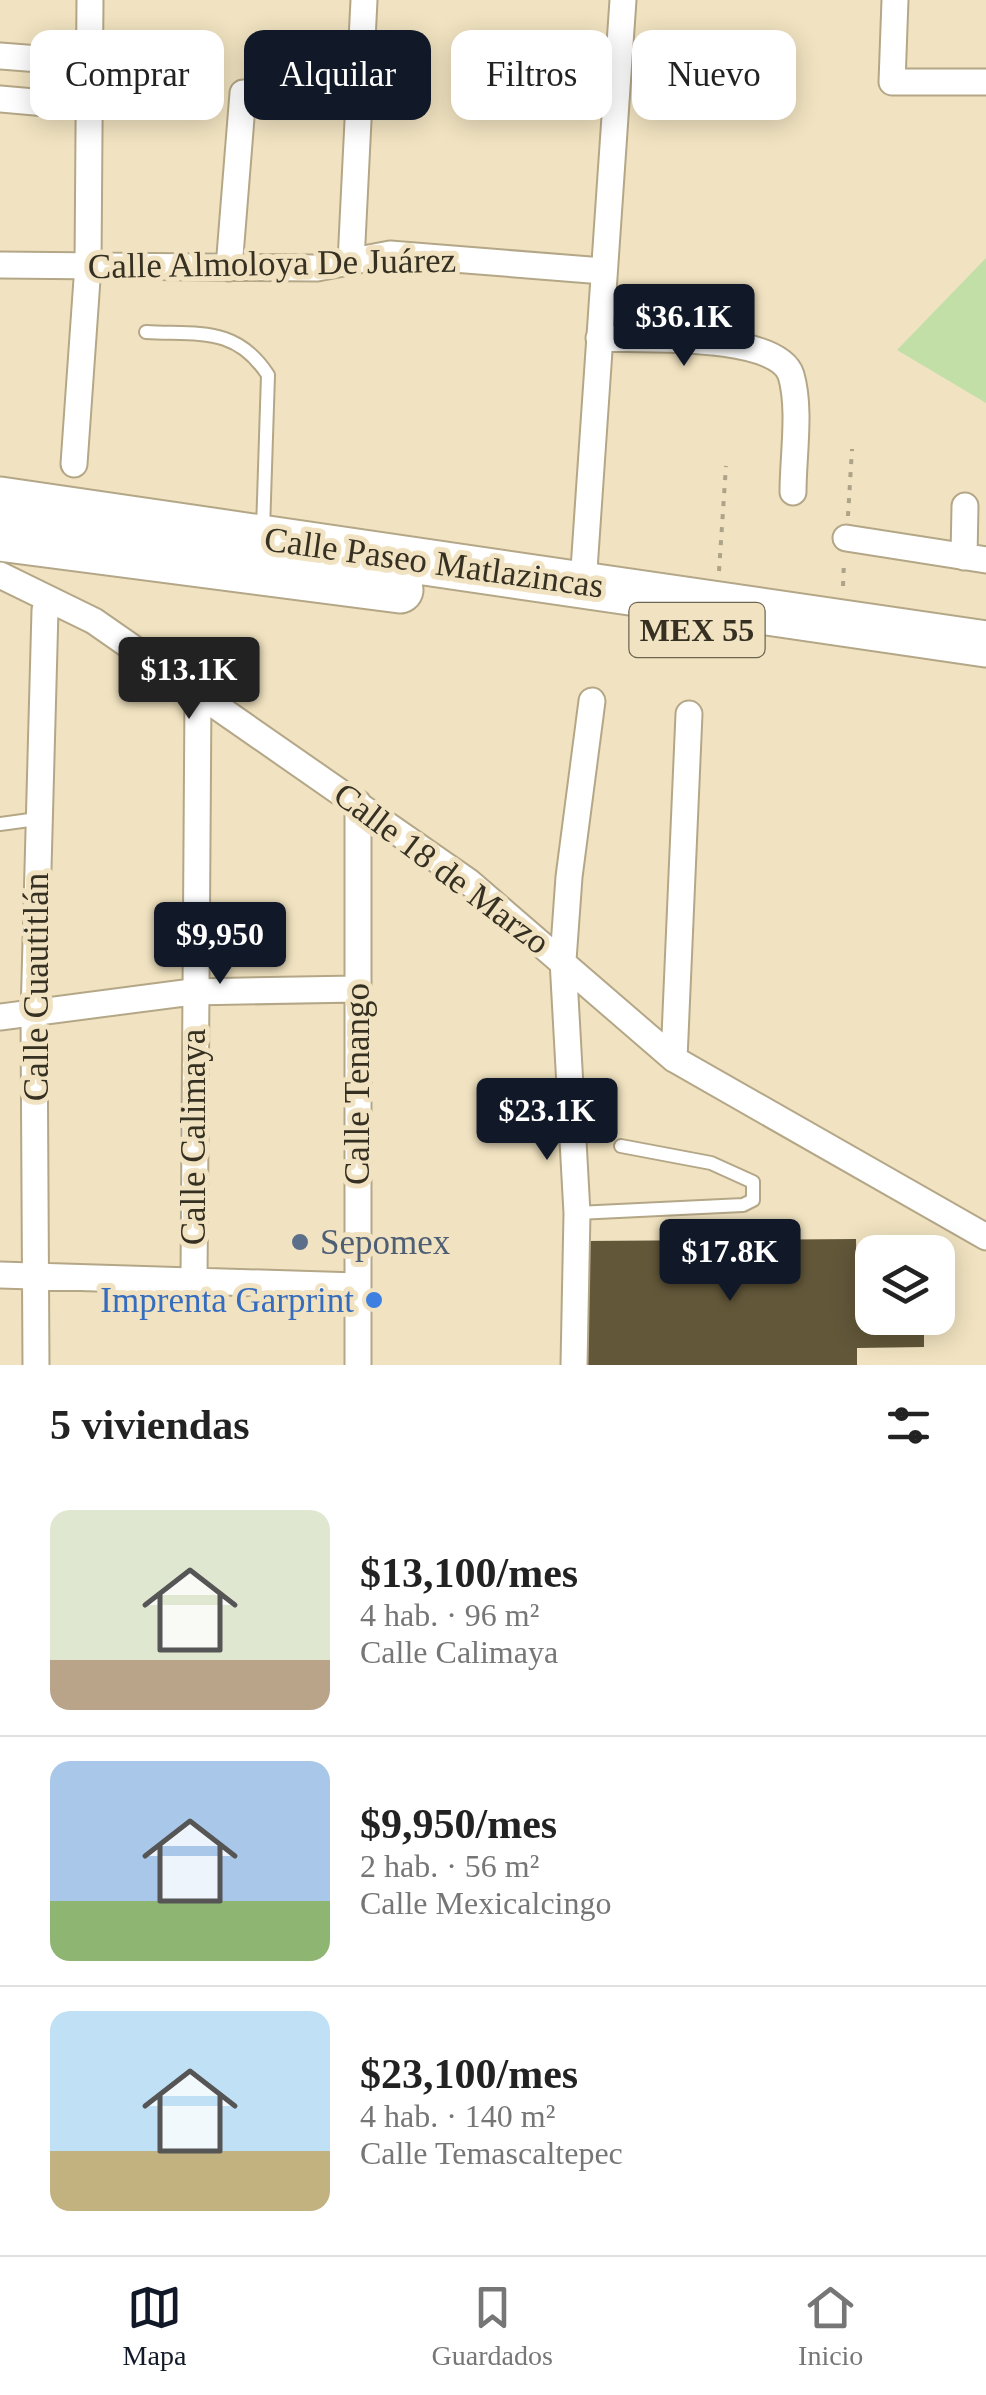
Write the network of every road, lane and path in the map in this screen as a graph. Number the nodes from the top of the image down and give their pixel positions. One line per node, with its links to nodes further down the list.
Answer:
1 (90, 0): 5 (street)
2 (364, 0): 13 (street)
3 (624, 0): 17 (street)
4 (896, 0): 8 (street)
5 (90, 30)
6 (0, 56): 7 (street)
7 (30, 58)
8 (986, 82)
9 (243, 93): 16 (street)
10 (0, 100): 11 (street)
11 (30, 103)
12 (91, 120): 15 (street)
13 (351, 262): 16 (street, Calle Almoloya De Juárez); 17 (street, Calle Almoloya De Juárez)
14 (0, 265): 15 (street, Calle Almoloya De Juárez)
15 (88, 265): 16 (street, Calle Almoloya De Juárez); 20 (street)
16 (229, 268)
17 (603, 271): 19 (street)
18 (146, 332): 25 (lane)
19 (599, 338): 22 (street); 30 (street)
20 (74, 464)
21 (726, 466): 32 (path)
22 (793, 492)
23 (0, 500): 25 (highway, Calle Paseo Matlazincas / MEX 55)
24 (966, 506): 28 (street)
25 (263, 538): 30 (highway, Calle Paseo Matlazincas / MEX 55)
26 (846, 538): 28 (street)
27 (21, 541): 31 (street); 34 (highway, Calle Paseo Matlazincas / MEX 55)
28 (975, 558)
29 (0, 575): 31 (street, Calle 18 de Marzo)
30 (584, 584): 32 (highway, Calle Paseo Matlazincas / MEX 55)
31 (46, 603): 35 (street, Calle 18 de Marzo); 39 (street, Calle Cuautitlán)
32 (717, 604): 33 (highway, Calle Paseo Matlazincas / MEX 55)
33 (986, 644)
34 (986, 672)
35 (198, 694): 38 (street, Calle 18 de Marzo); 43 (street, Calle Calimaya)
36 (592, 700): 41 (street)
37 (689, 714): 46 (street)
38 (358, 803): 41 (street, Calle 18 de Marzo); 42 (street, Calle Tenango)
39 (37, 820): 40 (lane); 44 (street, Calle Cuautitlán)
40 (0, 824)
41 (563, 960): 46 (street, Calle 18 de Marzo); 48 (street)
42 (356, 989): 43 (street); 53 (street, Calle Tenango)
43 (192, 992): 44 (street); 52 (street, Calle Calimaya)
44 (34, 1016): 45 (street); 51 (street, Calle Cuautitlán)
45 (0, 1017)
46 (674, 1059): 49 (street, Calle 18 de Marzo)
47 (621, 1146): 48 (lane)
48 (576, 1212): 56 (street)
49 (986, 1237)
50 (0, 1275): 51 (street)
51 (36, 1276): 52 (street); 54 (street, Calle Cuautitlán)
52 (194, 1280): 53 (street)
53 (356, 1286): 55 (street, Calle Tenango)
54 (36, 1365)
55 (358, 1365)
56 (574, 1365)

